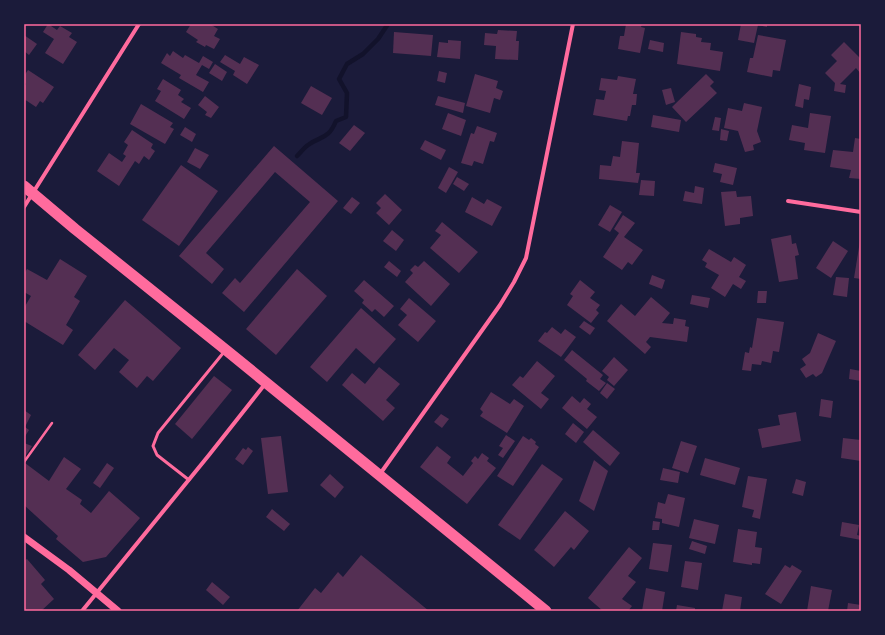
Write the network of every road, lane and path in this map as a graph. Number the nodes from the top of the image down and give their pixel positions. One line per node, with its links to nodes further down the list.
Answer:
1 (139, 24): 3 (street)
2 (573, 24): 11 (street)
3 (28, 189): 5 (street); 7 (highway)
4 (788, 201): 6 (street)
5 (24, 208)
6 (861, 212)
7 (226, 350): 8 (highway); 12 (lane)
8 (266, 382): 11 (highway); 12 (street)
9 (52, 423): 10 (path)
10 (24, 462)
11 (379, 475): 17 (highway)
12 (188, 480): 14 (street)
13 (24, 537): 14 (street)
14 (97, 594): 15 (street); 16 (street)
15 (82, 611)
16 (118, 611)
17 (546, 611)

